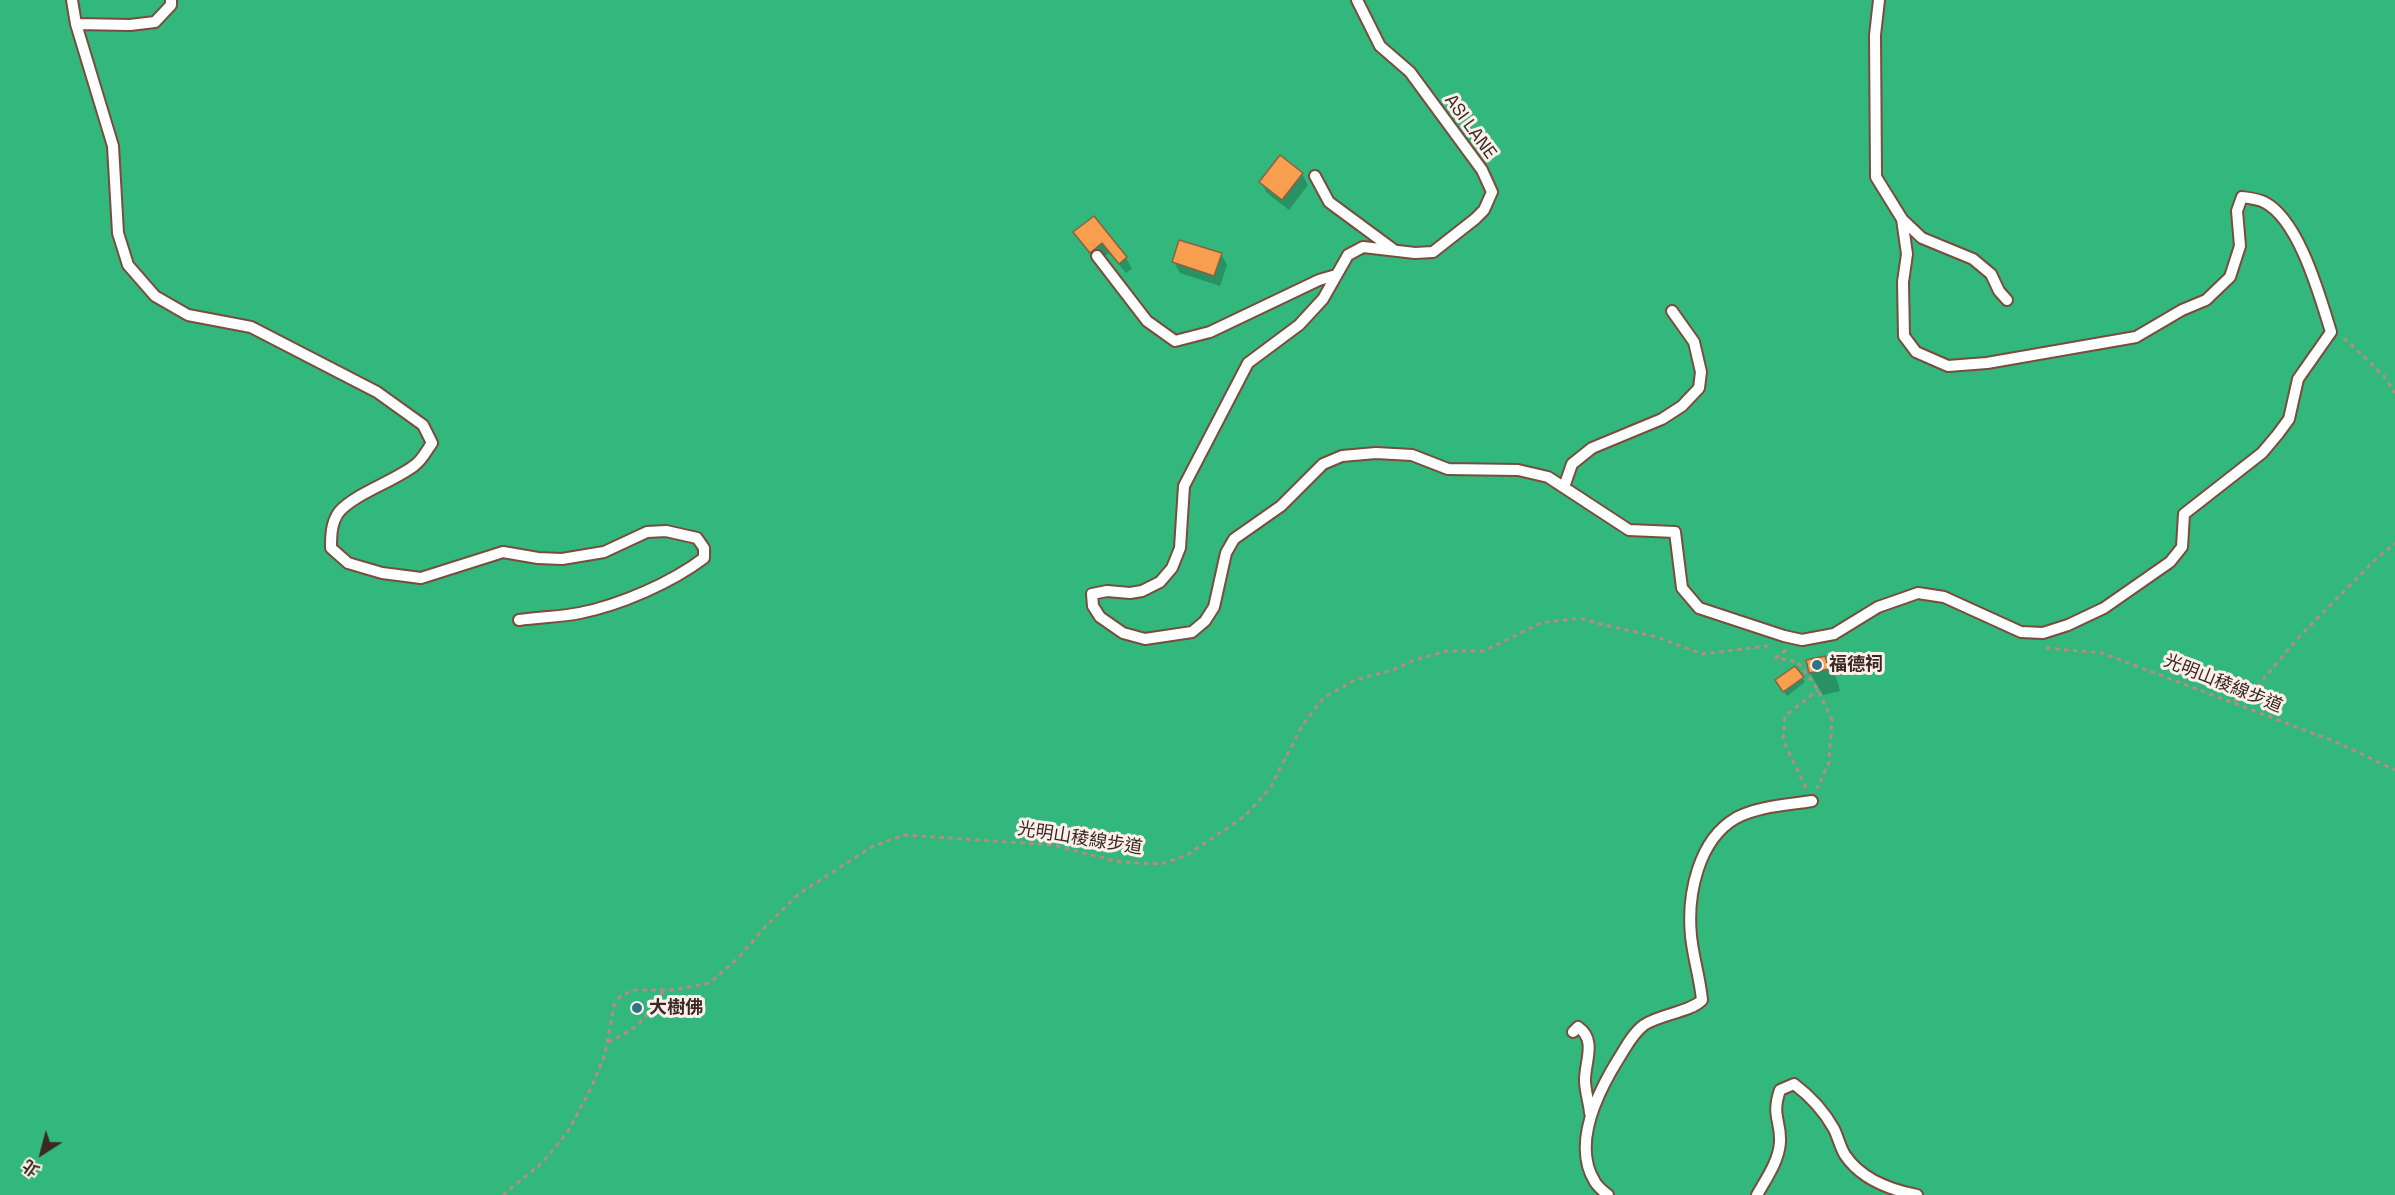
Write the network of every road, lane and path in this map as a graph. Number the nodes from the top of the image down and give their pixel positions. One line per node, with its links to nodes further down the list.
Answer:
1 (72, 0): 5 (lane)
2 (171, 0): 5 (lane)
3 (1357, 0): 8 (lane, ASI LANE)
4 (1879, 0): 7 (lane)
5 (76, 24): 17 (lane)
6 (1315, 176): 8 (lane)
7 (1902, 219): 11 (lane); 13 (lane)
8 (1394, 250): 10 (lane)
9 (1097, 256): 10 (lane)
10 (1336, 275): 15 (lane)
11 (2007, 300)
12 (1672, 310): 15 (lane)
13 (2331, 332): 14 (path); 18 (lane)
14 (2395, 393)
15 (1564, 487): 18 (lane)
16 (2395, 543): 22 (path)
17 (519, 620)
18 (1799, 639): 21 (path)
19 (1765, 647): 25 (path, 光明山稜線步道)
20 (2043, 648): 22 (path, 光明山稜線步道)
21 (1818, 690): 24 (path); 24 (path)
22 (2233, 702): 23 (path, 光明山稜線步道)
23 (2395, 770)
24 (1812, 801): 28 (lane)
25 (664, 990): 27 (path); 27 (path, 光明山稜線步道)
26 (1573, 1032): 28 (lane)
27 (608, 1042): 29 (path, 光明山稜線步道)
28 (1591, 1116): 30 (lane)
29 (503, 1195)
30 (1608, 1195)
31 (1757, 1195): 32 (lane)
32 (1917, 1195)

